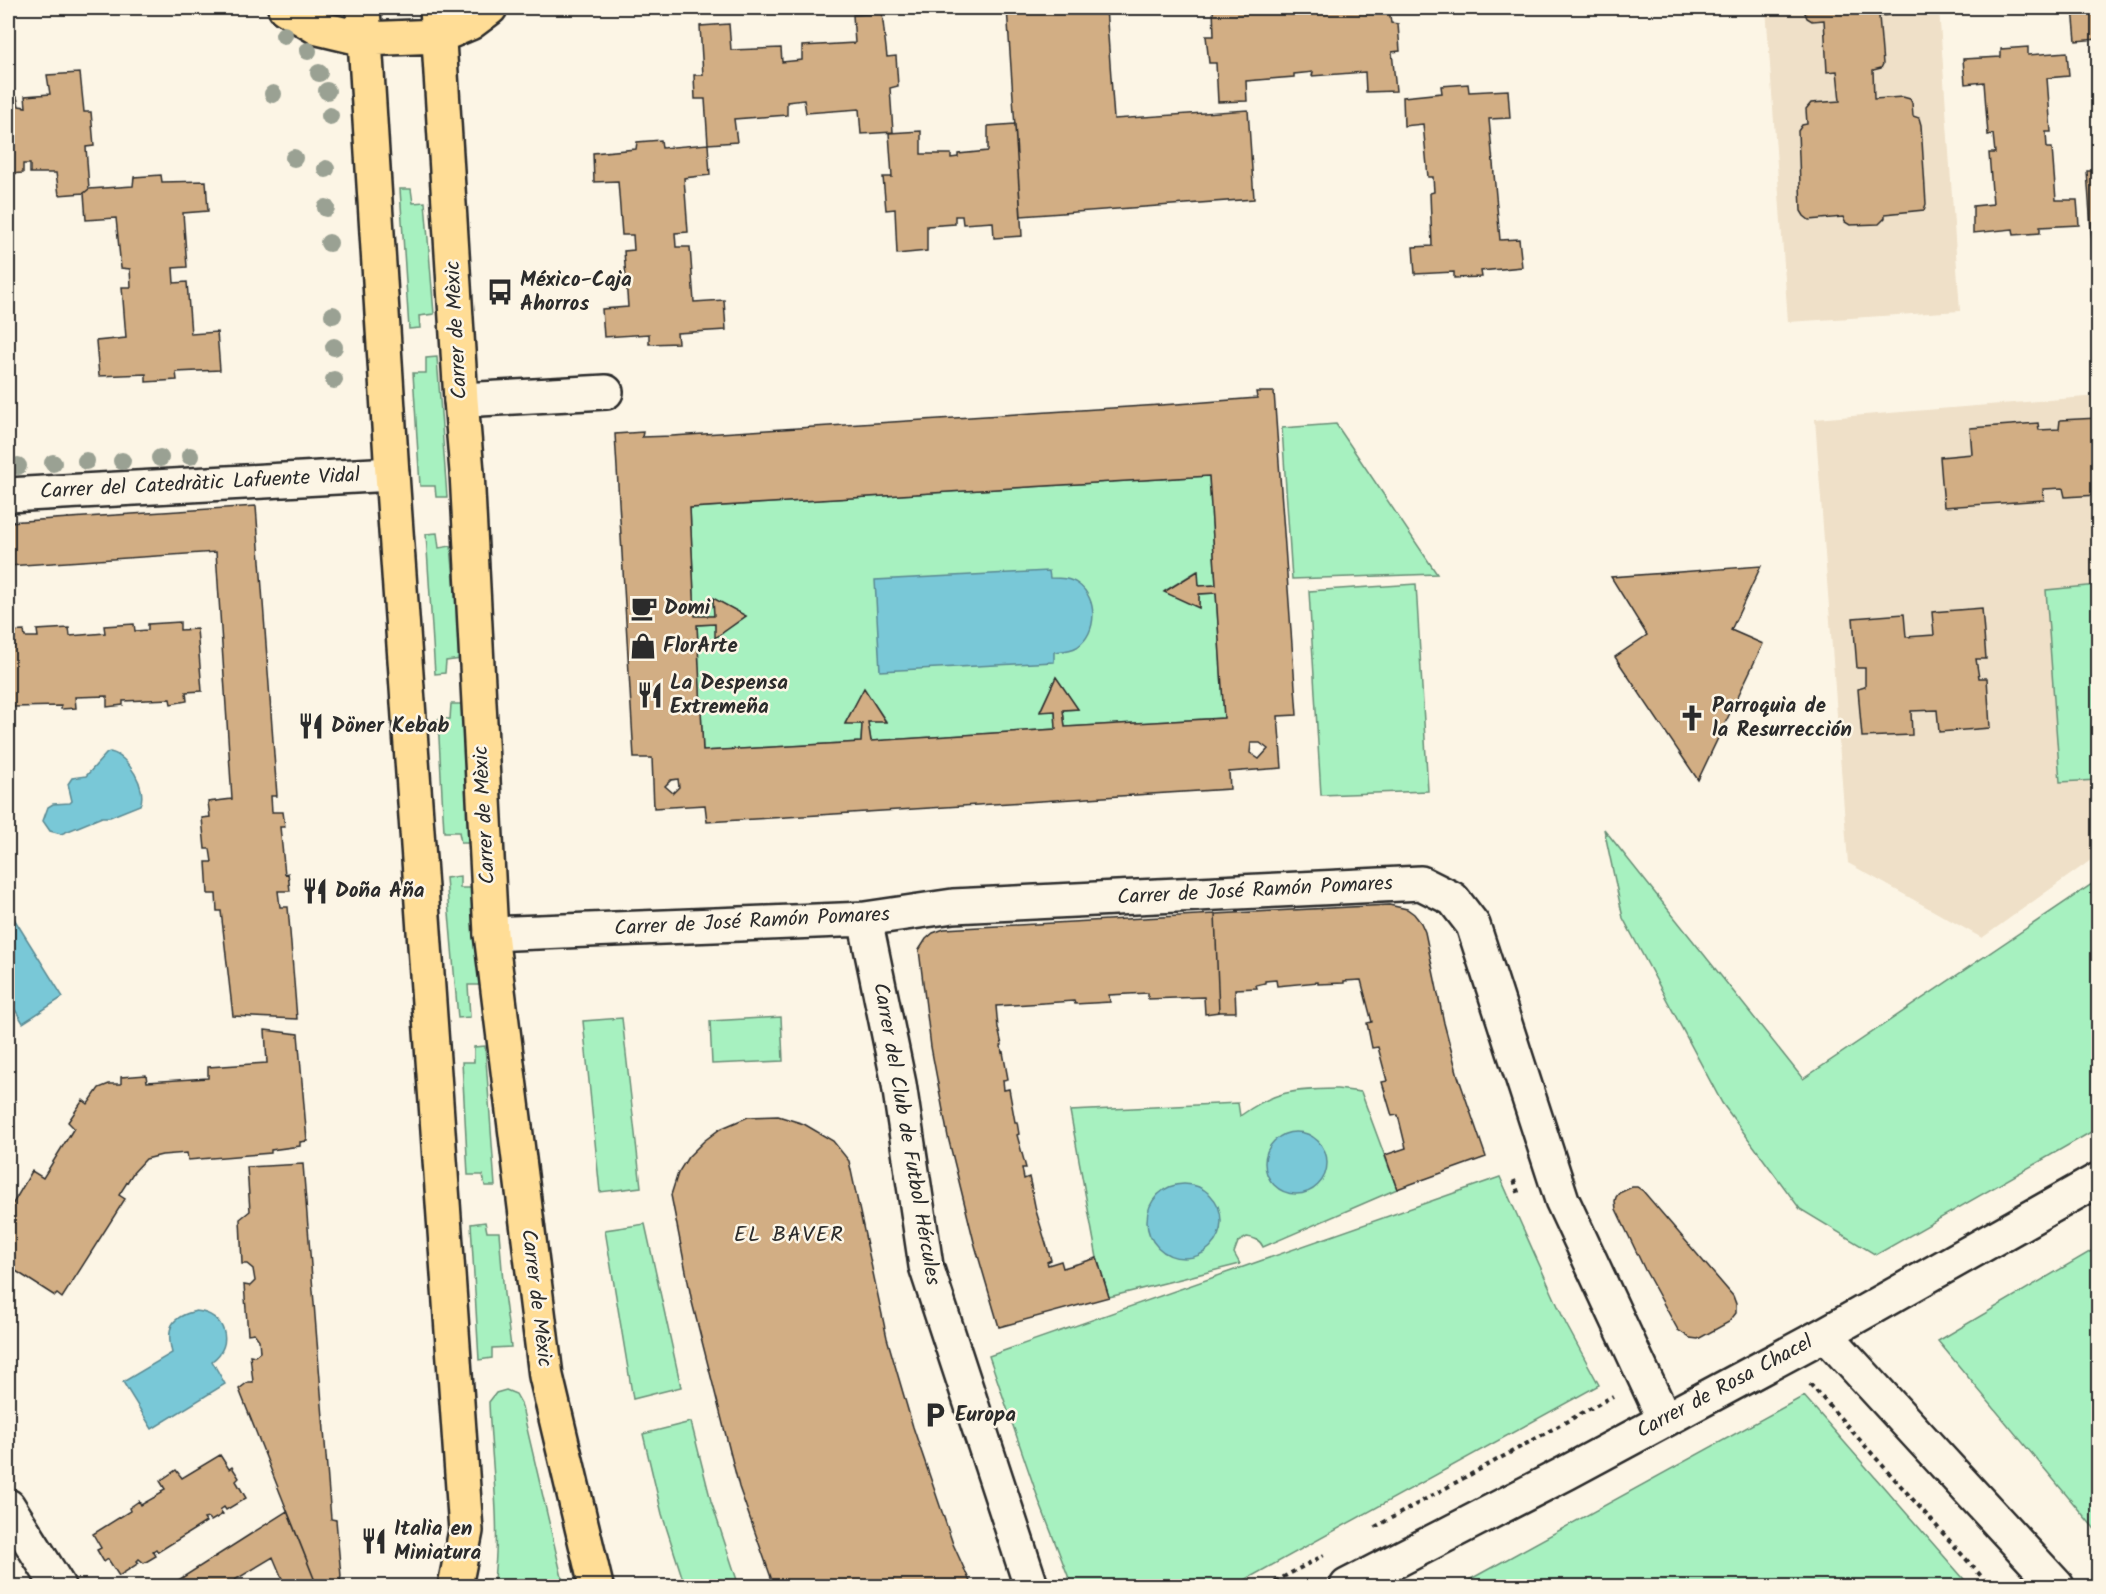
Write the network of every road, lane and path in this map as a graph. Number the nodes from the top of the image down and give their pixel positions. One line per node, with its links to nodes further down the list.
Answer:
1 (285, 8): 4 (main road)
2 (490, 8): 3 (main road)
3 (438, 22): 4 (main road); 6 (main road, Carrer de Mèxic)
4 (363, 23): 7 (main road)
5 (606, 392): 6 (street)
6 (461, 400): 10 (main road, Carrer de Mèxic)
7 (392, 474): 8 (street, Carrer del Catedràtic Lafuente Vidal); 20 (main road)
8 (8, 495)
9 (865, 920): 10 (street, Carrer de José Ramón Pomares); 15 (street, Carrer de José Ramón Pomares); 22 (street, Carrer del Club de Futbol Hércules)
10 (491, 934): 21 (main road, Carrer de Mèxic)
11 (2098, 1180): 12 (street, Carrer de Rosa Chacel)
12 (1825, 1334): 15 (street, Carrer de Rosa Chacel); 26 (street)
13 (1806, 1379): 25 (path)
14 (1614, 1396): 17 (path)
15 (1664, 1419): 24 (street, Carrer de Rosa Chacel)
16 (8, 1506): 19 (street)
17 (1369, 1530)
18 (1328, 1553): 23 (path)
19 (58, 1587)
20 (454, 1587)
21 (596, 1587)
22 (1031, 1587)
23 (1267, 1587)
24 (1347, 1587)
25 (1990, 1587)
26 (2057, 1587)

